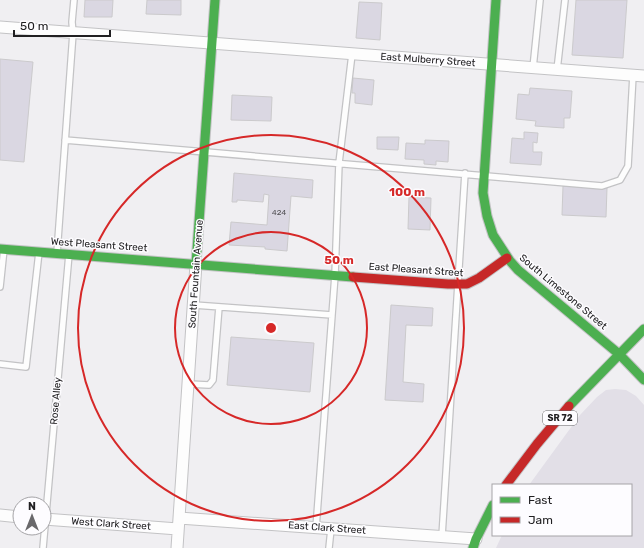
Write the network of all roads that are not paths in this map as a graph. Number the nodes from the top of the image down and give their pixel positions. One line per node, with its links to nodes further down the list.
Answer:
1 (74, 0): 7 (lane)
2 (215, 0): 8 (street, South Fountain Avenue)
3 (496, 0): 10 (street, South Limestone Street)
4 (540, 0): 11 (lane)
5 (565, 0): 12 (lane)
6 (0, 27): 7 (street, East Mulberry Street)
7 (73, 33): 8 (street, East Mulberry Street); 14 (lane)
8 (212, 44): 9 (street, East Mulberry Street); 15 (street, South Fountain Avenue)
9 (352, 54): 10 (street, East Mulberry Street); 16 (lane)
10 (492, 65): 11 (street, East Mulberry Street); 18 (street, South Limestone Street)
11 (533, 68): 12 (street, East Mulberry Street)
12 (557, 70): 13 (street, East Mulberry Street)
13 (638, 76): 18 (lane)
14 (65, 140): 15 (lane); 21 (lane)
15 (204, 151): 16 (lane); 24 (street, South Fountain Avenue)
16 (340, 163): 17 (lane); 25 (lane)
17 (465, 173): 18 (lane); 26 (lane)
18 (484, 175): 23 (street, South Limestone Street)
19 (2, 249): 20 (street, West Pleasant Street); 27 (lane)
20 (39, 252): 21 (street, West Pleasant Street); 33 (lane)
21 (57, 253): 22 (street, West Pleasant Street)
22 (69, 254): 24 (street, West Pleasant Street); 37 (lane, Rose Alley)
23 (506, 258): 26 (street, East Pleasant Street); 32 (street, South Limestone Street)
24 (196, 264): 25 (street, East Pleasant Street); 28 (street, South Fountain Avenue)
25 (335, 275): 26 (street, East Pleasant Street); 30 (lane)
26 (458, 284): 46 (lane)
27 (0, 287)
28 (194, 305): 29 (lane); 35 (street, South Fountain Avenue)
29 (219, 307): 30 (lane); 35 (lane)
30 (332, 315): 43 (lane)
31 (644, 329): 32 (street, SR 72)
32 (619, 354): 34 (street, South Limestone Street); 36 (street, SR 72)
33 (0, 364)
34 (644, 380)
35 (189, 384): 42 (street, South Fountain Avenue)
36 (507, 484)
37 (47, 496)
38 (492, 507): 47 (street)
39 (0, 515): 40 (street)
40 (12, 516)
41 (52, 519): 42 (street, West Clark Street)
42 (179, 524): 43 (street, East Clark Street); 49 (street, South Fountain Avenue)
43 (316, 528): 44 (street, East Clark Street)
44 (331, 529): 46 (street, East Clark Street); 50 (lane)
45 (44, 536): 48 (lane, Rose Alley)
46 (442, 536): 47 (street, East Clark Street)
47 (474, 543)
48 (43, 548)
49 (177, 548)
50 (329, 548)

